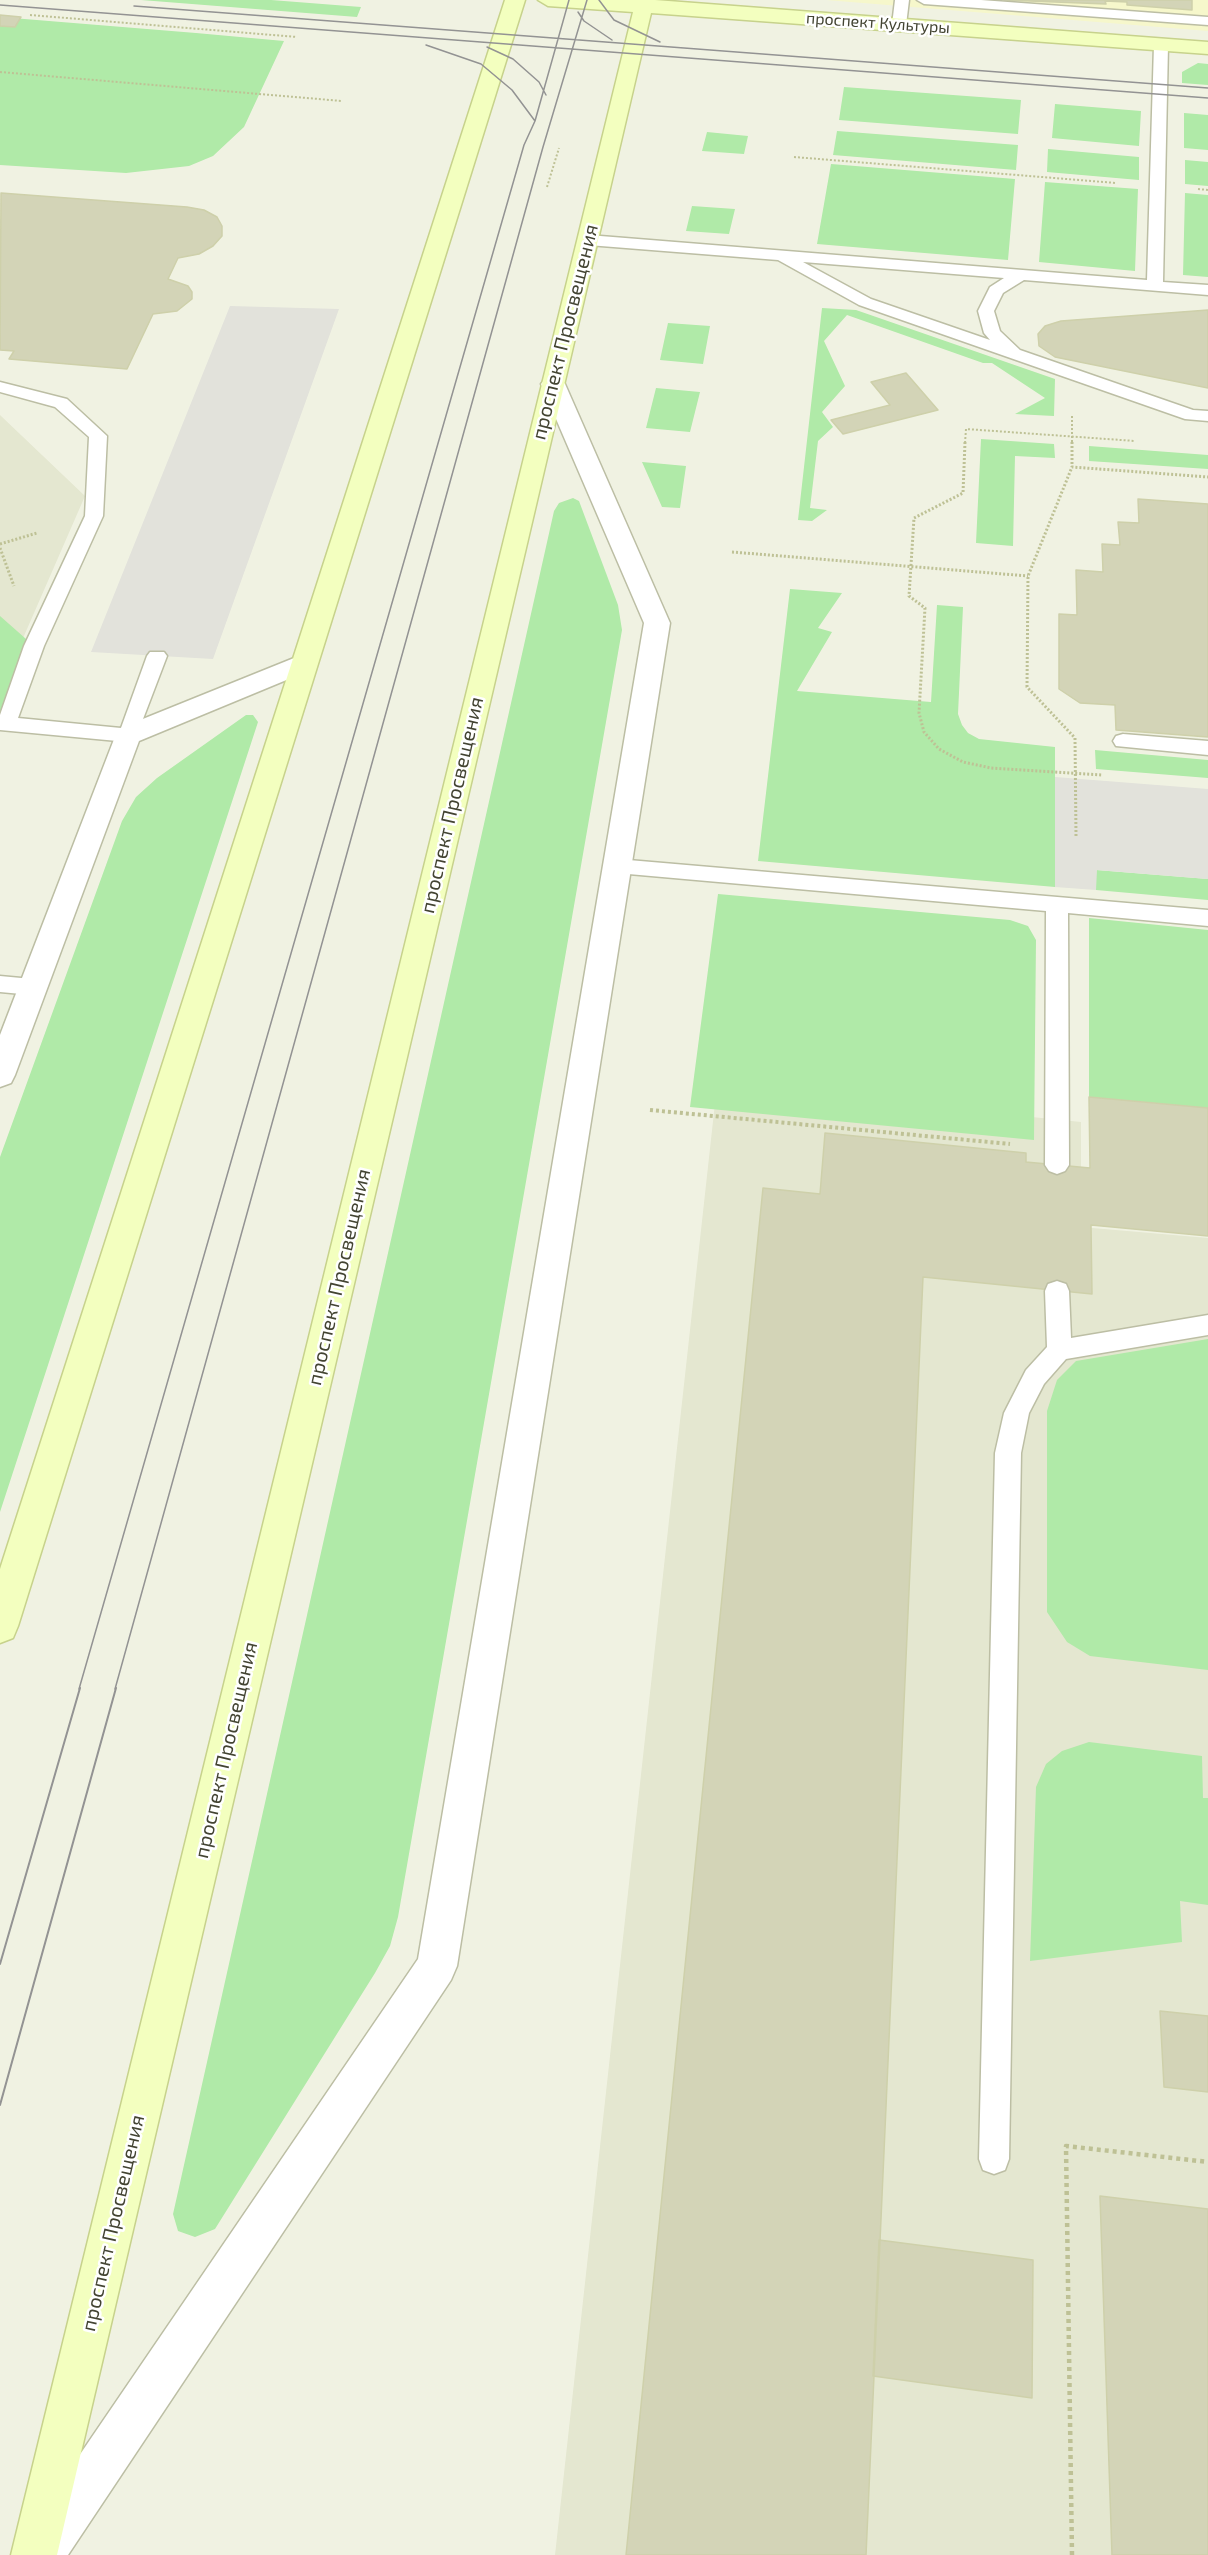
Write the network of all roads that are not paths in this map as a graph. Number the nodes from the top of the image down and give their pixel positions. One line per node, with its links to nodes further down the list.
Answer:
1 (515, 0): 20 (main road)
2 (548, 0): 5 (main road, проспект Культуры)
3 (902, 0): 7 (lane)
4 (924, 0): 6 (lane)
5 (644, 3): 7 (main road, проспект Культуры); 10 (main road, проспект Просвещения)
6 (1208, 21)
7 (898, 25): 8 (main road, проспект Культуры)
8 (1161, 45): 9 (main road, проспект Культуры); 13 (lane)
9 (1208, 48)
10 (588, 240): 11 (lane); 16 (main road, проспект Просвещения)
11 (778, 255): 12 (lane); 15 (lane)
12 (1021, 275): 13 (lane); 15 (lane)
13 (1155, 286): 14 (lane)
14 (1208, 290)
15 (1014, 354): 18 (lane)
16 (553, 384): 25 (street); 37 (main road, проспект Просвещения)
17 (0, 387): 21 (lane)
18 (1208, 416)
19 (157, 656): 22 (lane)
20 (304, 663): 22 (street); 35 (main road)
21 (3, 723): 22 (lane)
22 (128, 735): 29 (street)
23 (1123, 741): 24 (lane)
24 (1208, 748)
25 (617, 866): 26 (lane); 38 (street)
26 (1057, 904): 27 (lane); 31 (lane)
27 (1208, 918)
28 (0, 984): 29 (lane)
29 (32, 987): 30 (street)
30 (0, 1075)
31 (1056, 1157)
32 (1057, 1291): 34 (lane)
33 (1208, 1325): 34 (lane)
34 (1059, 1350): 36 (lane)
35 (0, 1626)
36 (994, 2159)
37 (34, 2555)
38 (40, 2555)

